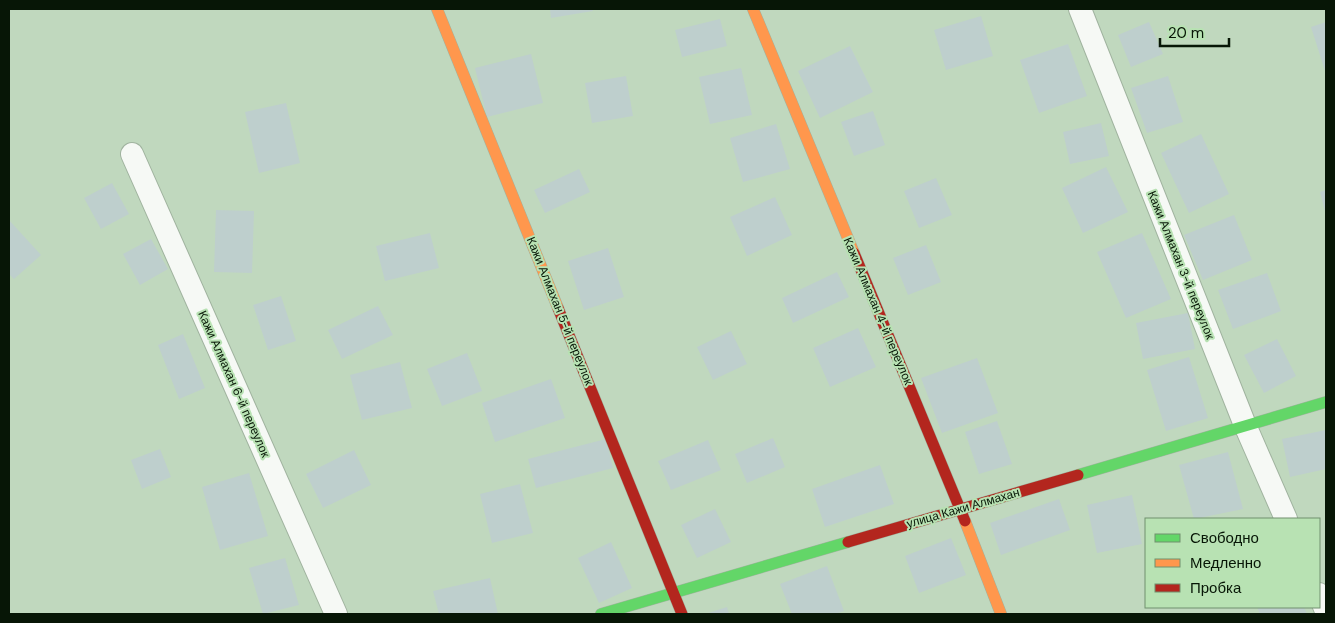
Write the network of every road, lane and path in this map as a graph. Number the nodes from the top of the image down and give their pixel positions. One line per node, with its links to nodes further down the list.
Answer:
1 (437, 9): 9 (street, Кажи Алмахан 5-й переулок)
2 (752, 9): 7 (street, Кажи Алмахан 4-й переулок)
3 (1080, 9): 6 (street, Кажи Алмахан 3-й переулок)
4 (132, 154): 12 (street, Кажи Алмахан 6-й переулок)
5 (1326, 402): 6 (street, улица Кажи Алмахан)
6 (1245, 425): 7 (street, улица Кажи Алмахан); 8 (street, Кажи Алмахан 3-й переулок)
7 (960, 509): 9 (street, улица Кажи Алмахан); 15 (street, Кажи Алмахан 4-й переулок)
8 (1286, 518)
9 (674, 593): 13 (street, улица Кажи Алмахан); 14 (street, Кажи Алмахан 5-й переулок)
10 (1320, 596): 11 (street)
11 (1326, 611)
12 (336, 614)
13 (600, 614)
14 (682, 614)
15 (1001, 614)

